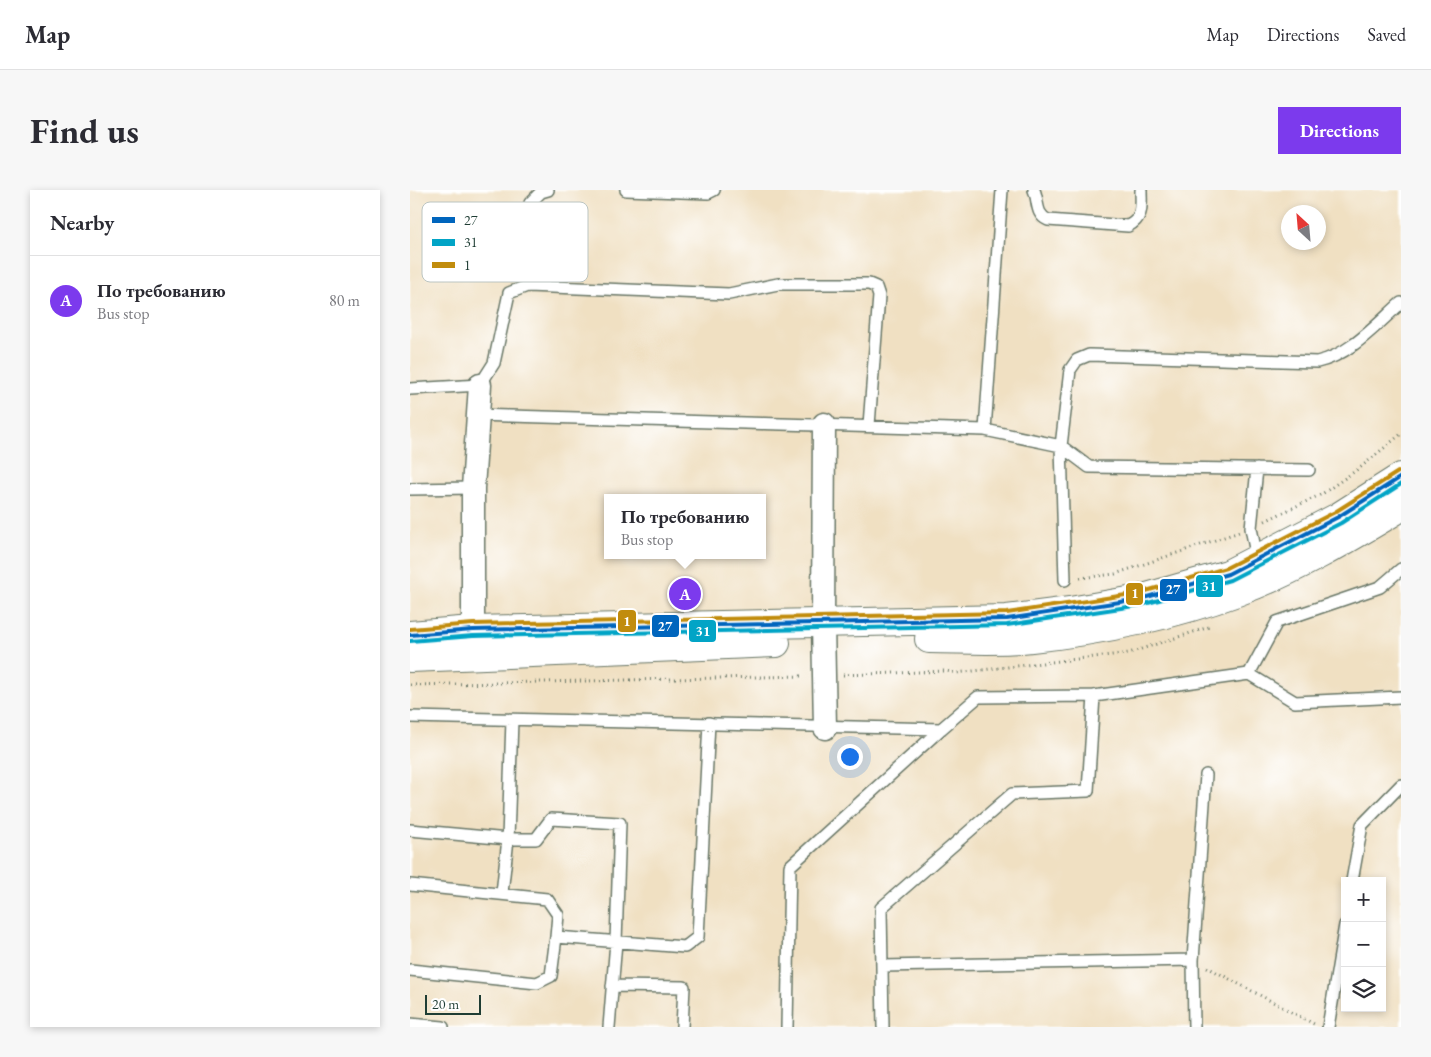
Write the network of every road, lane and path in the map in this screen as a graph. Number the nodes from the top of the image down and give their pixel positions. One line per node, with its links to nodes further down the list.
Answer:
1 (548, 190): 8 (lane)
2 (626, 190): 7 (lane)
3 (714, 190): 7 (lane)
4 (1002, 190): 17 (lane)
5 (1034, 190): 6 (lane)
6 (1141, 190)
7 (670, 191)
8 (531, 202)
9 (527, 282): 10 (lane)
10 (527, 286): 12 (lane); 16 (lane)
11 (1401, 303): 18 (lane)
12 (480, 386): 13 (lane); 14 (street)
13 (410, 389)
14 (476, 415): 15 (lane); 22 (street)
15 (824, 424): 16 (lane); 29 (street)
16 (869, 425): 17 (lane)
17 (985, 430): 18 (lane)
18 (1061, 446): 19 (lane); 27 (lane)
19 (1257, 470): 20 (lane); 25 (lane)
20 (1310, 470)
21 (1401, 477): 25 (main road)
22 (473, 488): 23 (lane); 28 (street)
23 (410, 489)
24 (1401, 507): 29 (main road)
25 (1257, 559): 29 (main road)
26 (1401, 569): 32 (lane)
27 (1065, 580)
28 (473, 630): 29 (main road); 30 (main road)
29 (823, 632): 31 (main road); 38 (street)
30 (410, 634)
31 (410, 658)
32 (1249, 674): 33 (lane); 34 (lane)
33 (1094, 696): 39 (lane); 51 (lane)
34 (1401, 697)
35 (410, 717): 36 (lane)
36 (512, 720): 37 (lane); 43 (lane)
37 (710, 723): 38 (lane); 48 (lane)
38 (825, 728): 39 (lane)
39 (941, 729): 58 (lane)
40 (1206, 776): 50 (lane)
41 (1401, 784): 44 (lane)
42 (410, 830): 43 (lane)
43 (508, 839): 46 (lane); 48 (lane)
44 (1353, 877)
45 (410, 885): 46 (lane)
46 (502, 894): 47 (lane)
47 (556, 937): 48 (lane); 52 (lane)
48 (616, 942): 53 (lane)
49 (1341, 949): 62 (lane)
50 (1193, 960): 51 (lane); 60 (lane); 61 (path)
51 (883, 966): 59 (lane)
52 (410, 970)
53 (612, 986): 56 (lane); 57 (lane)
54 (410, 1024): 55 (lane)
55 (443, 1027)
56 (609, 1027)
57 (682, 1027)
58 (787, 1027)
59 (883, 1027)
60 (1194, 1027)
61 (1320, 1027)
62 (1328, 1027)

